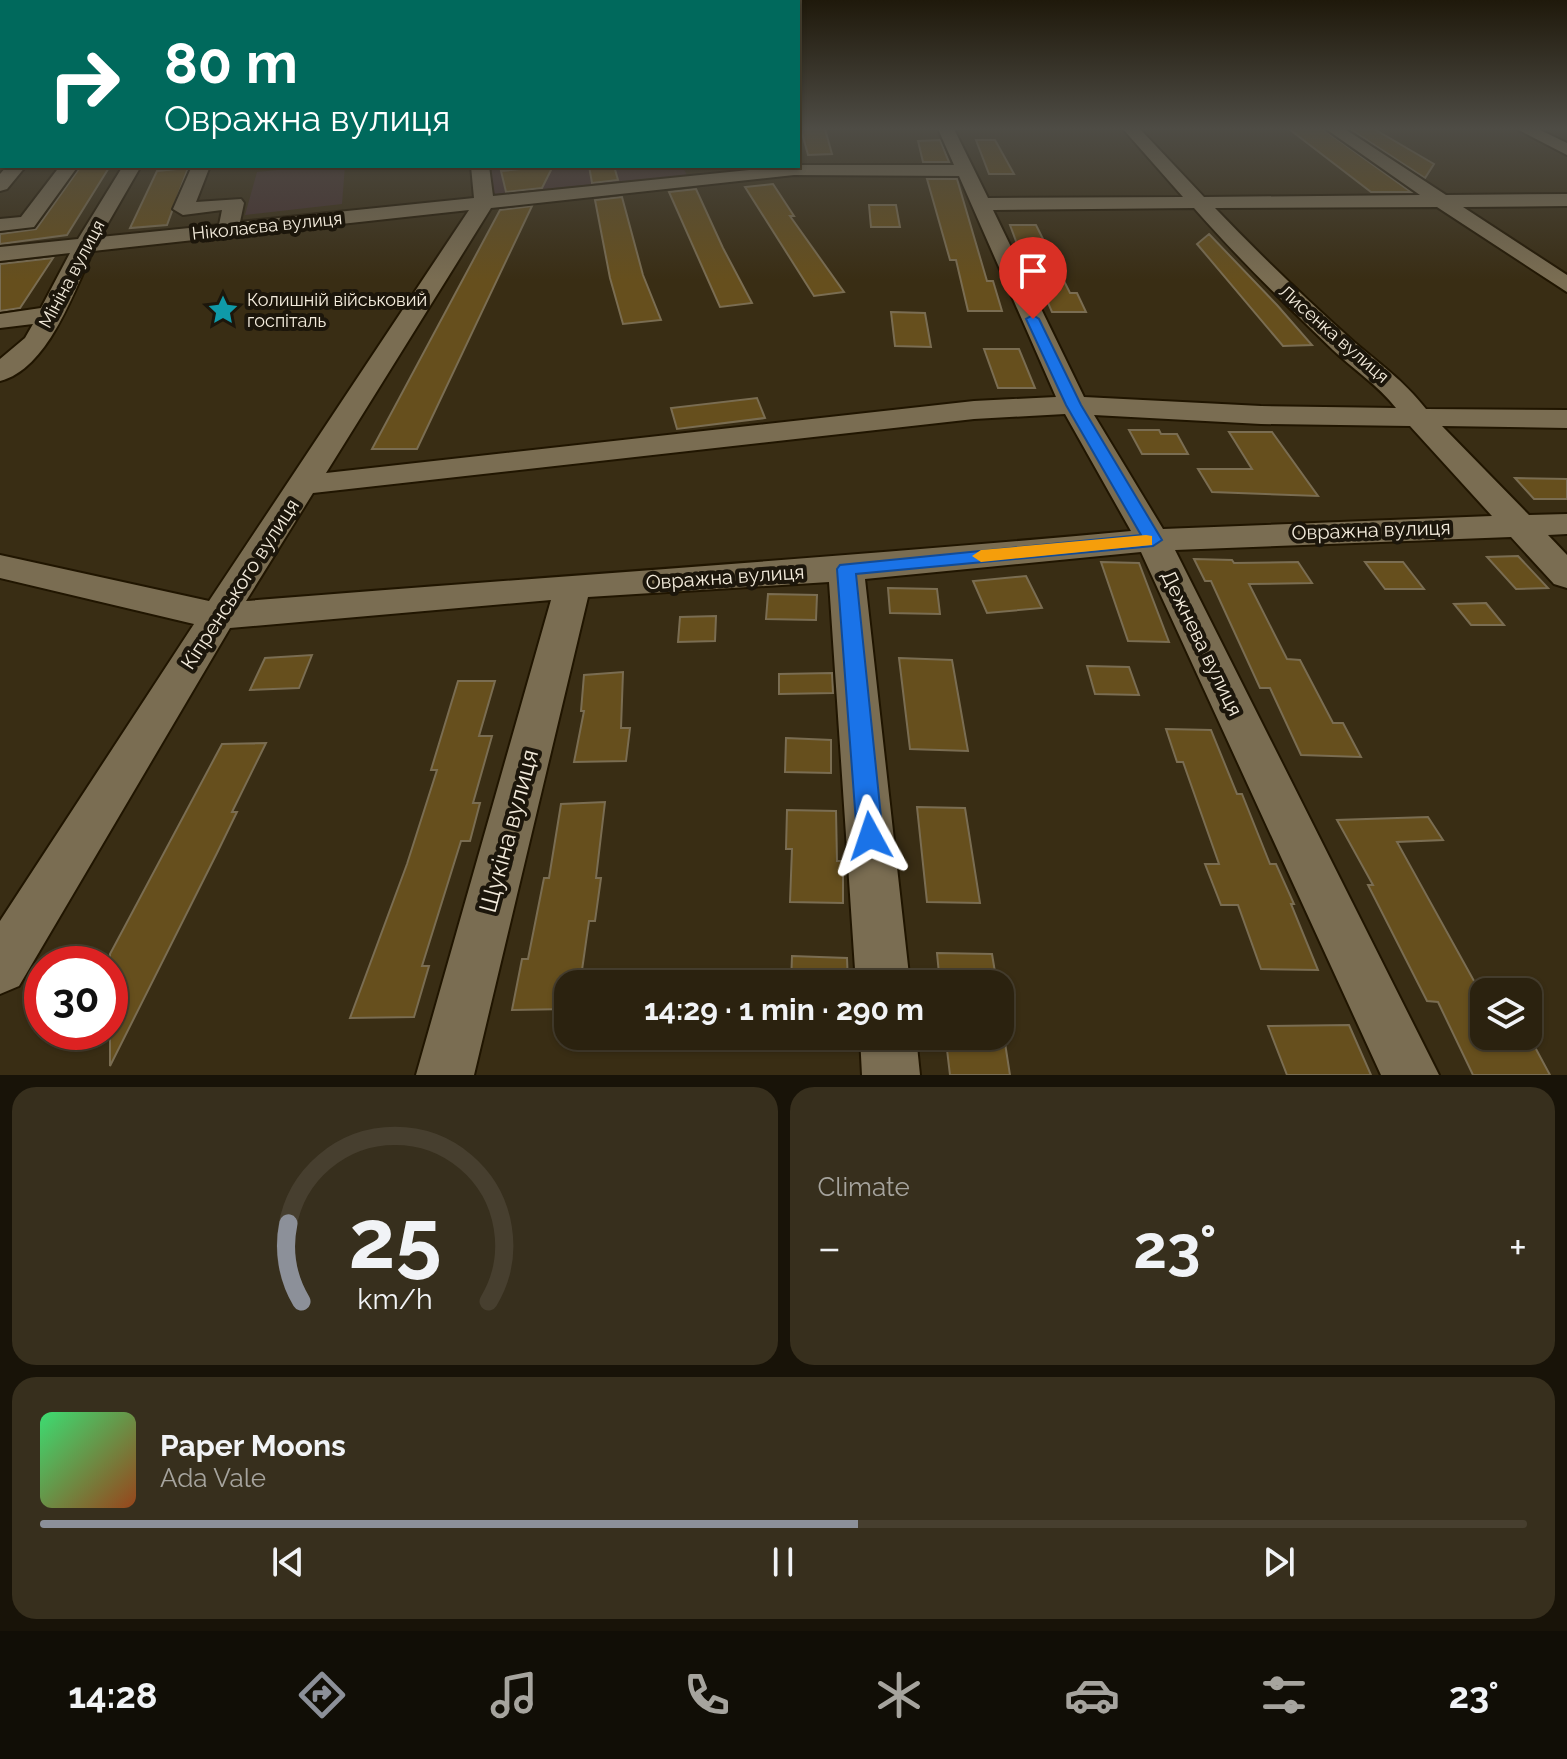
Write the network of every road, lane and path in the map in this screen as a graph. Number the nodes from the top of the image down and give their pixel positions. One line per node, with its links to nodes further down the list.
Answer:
1 (59, 179): 15 (street)
2 (124, 179): 17 (street, Мініна вулиця)
3 (195, 179): 16 (street)
4 (481, 179): 13 (street)
5 (694, 179): 13 (street, Ніколаєва вулиця)
6 (898, 179): 10 (street, Ніколаєва вулиця)
7 (968, 179): 10 (street, Дежнева вулиця)
8 (1178, 179): 14 (street, Лисенка вулиця)
9 (1407, 179): 11 (street)
10 (971, 187): 14 (street, Ніколаєва вулиця); 23 (street, Дежнева вулиця)
11 (1438, 200): 12 (street, Ніколаєва вулиця); 14 (street, Ніколаєва вулиця); 19 (street)
12 (1567, 200)
13 (484, 203): 16 (street, Ніколаєва вулиця); 26 (street, Кіпренського вулиця)
14 (1200, 203): 24 (street, Лисенка вулиця)
15 (0, 225)
16 (228, 230): 17 (street, Ніколаєва вулиця)
17 (85, 245): 18 (street, Ніколаєва вулиця); 20 (street, Мініна вулиця)
18 (0, 254)
19 (1567, 285)
20 (50, 314): 21 (street); 22 (street, Мініна вулиця)
21 (0, 321)
22 (0, 373)
23 (1074, 405): 24 (street); 26 (street); 29 (street, Дежнева вулиця)
24 (1418, 419): 25 (street); 27 (street, Лисенка вулиця)
25 (1567, 419)
26 (303, 485): 34 (street, Кіпренського вулиця)
27 (1517, 524): 28 (street, Овражна вулиця); 29 (street, Овражна вулиця); 32 (street, Лисенка вулиця)
28 (1567, 524)
29 (1153, 540): 31 (street, Овражна вулиця); 40 (street, Дежнева вулиця)
30 (0, 566): 34 (street, Овражна вулиця)
31 (846, 569): 33 (street, Овражна вулиця); 36 (street)
32 (1567, 576)
33 (573, 586): 34 (street, Овражна вулиця); 38 (street, Щукіна вулиця)
34 (218, 616): 35 (street, Кіпренського вулиця)
35 (0, 968)
36 (882, 970)
37 (889, 1050): 39 (street)
38 (445, 1075)
39 (891, 1075)
40 (1410, 1075)

